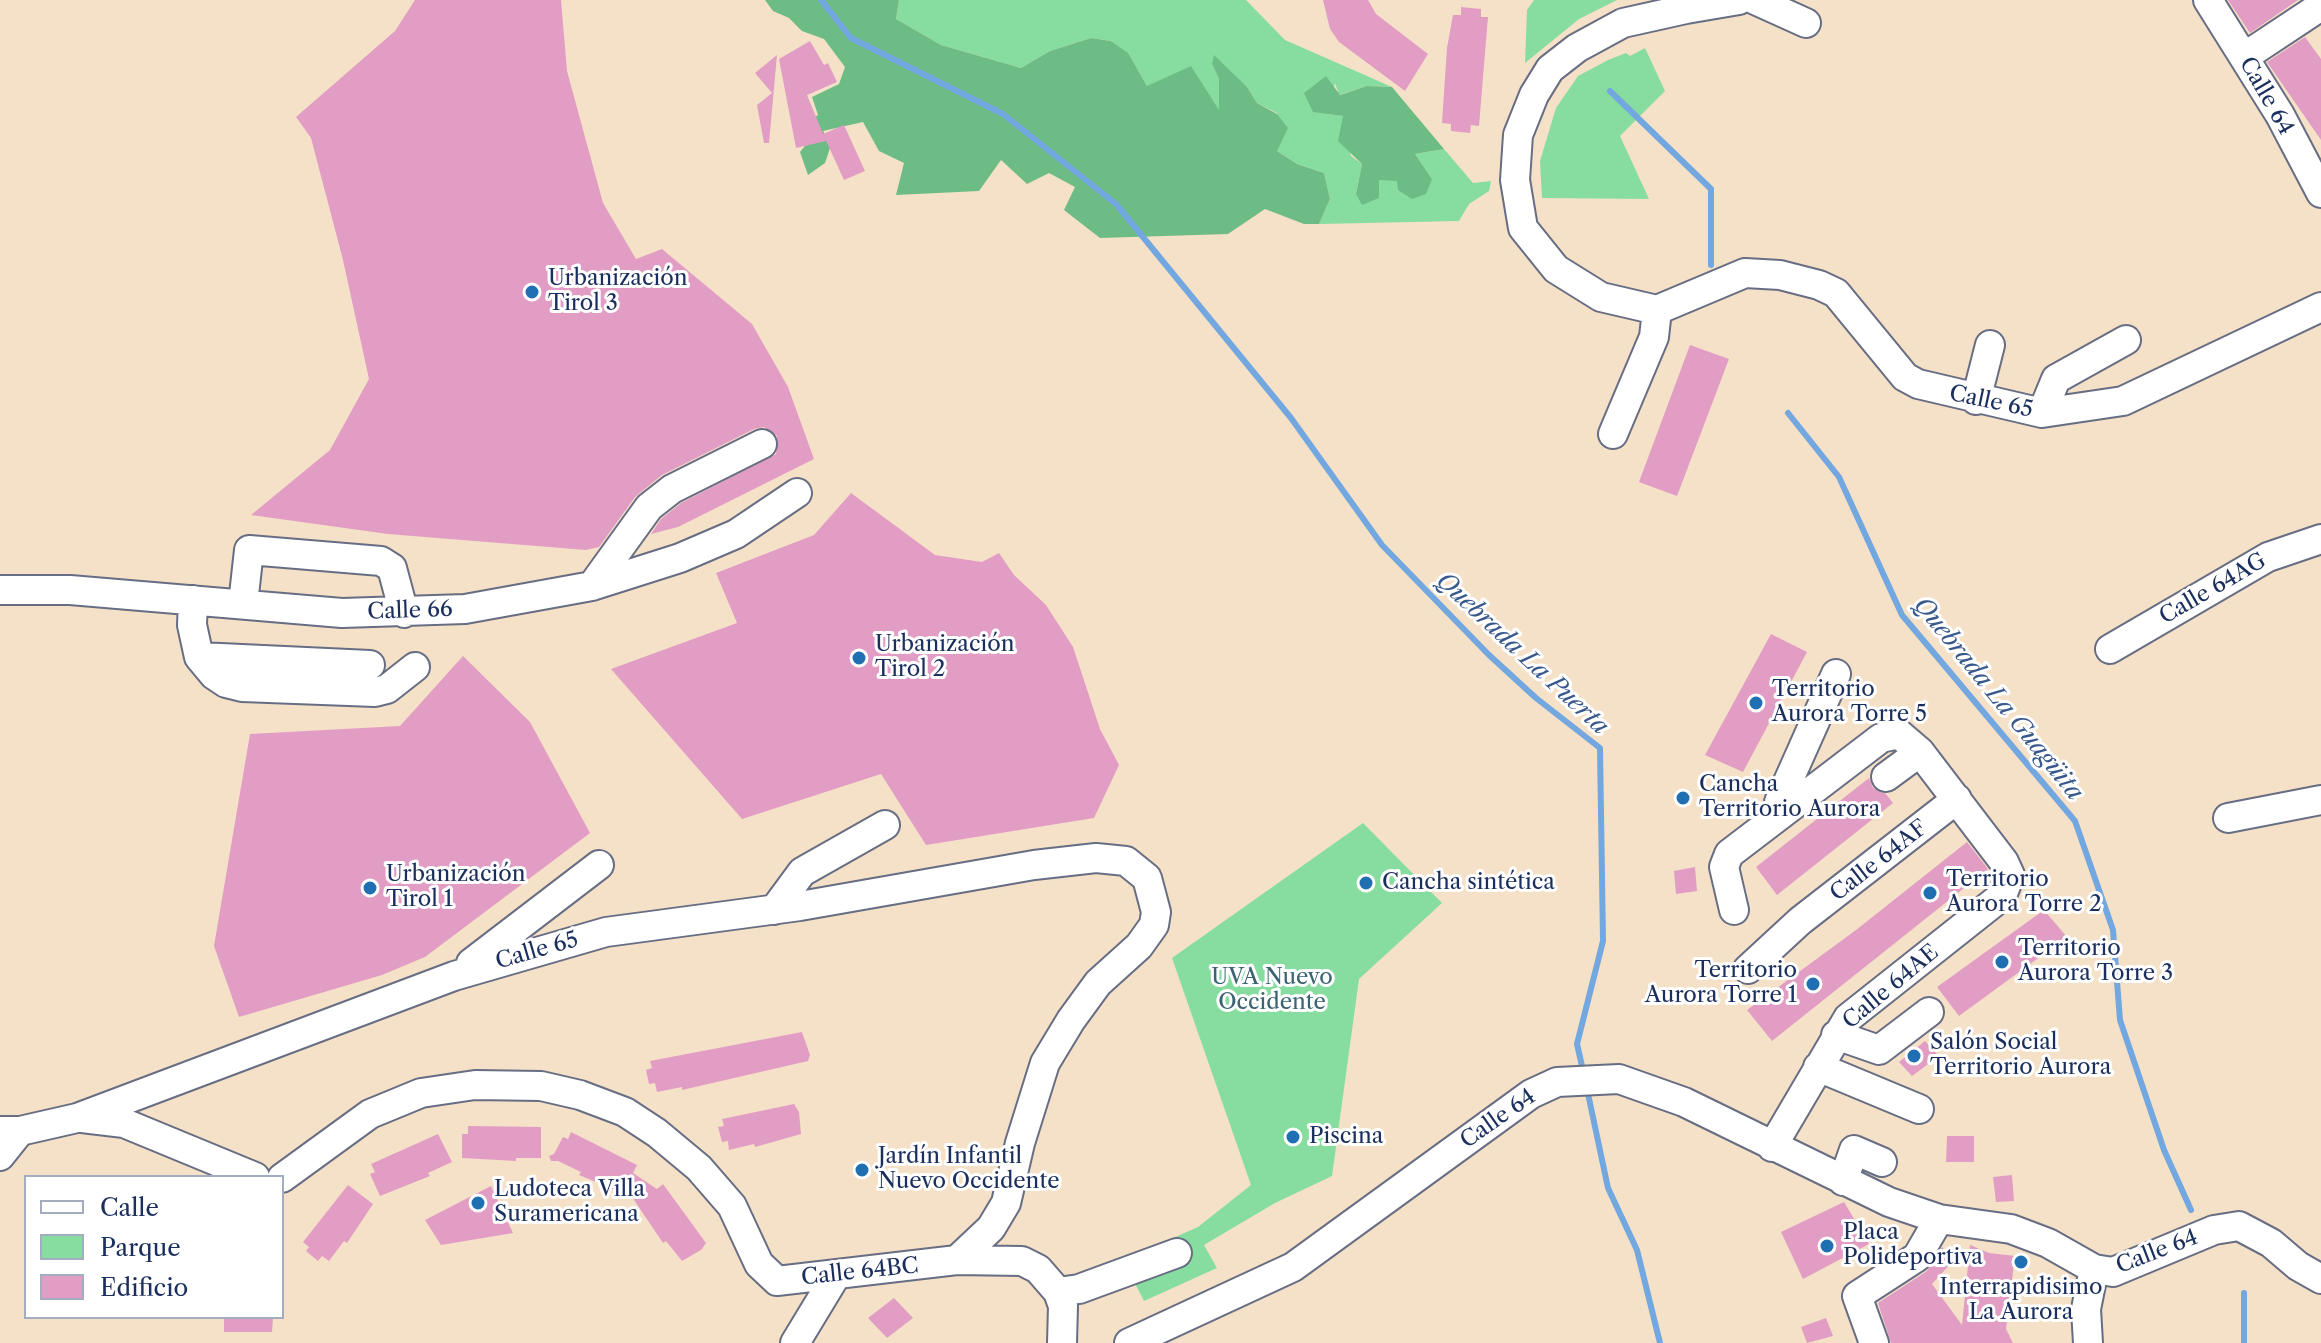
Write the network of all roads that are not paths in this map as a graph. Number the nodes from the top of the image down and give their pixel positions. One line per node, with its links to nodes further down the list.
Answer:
1 (1739, 0): 4 (street)
2 (1755, 0): 6 (street)
3 (2208, 0): 7 (street, Calle 64)
4 (1681, 4): 10 (street)
5 (2321, 6): 7 (street)
6 (1806, 23)
7 (2244, 57): 8 (street, Calle 64)
8 (2321, 193)
9 (2321, 307): 14 (street, Calle 65)
10 (1657, 310): 13 (street, Calle 65); 15 (street)
11 (2126, 340): 14 (street)
12 (1990, 345): 13 (street)
13 (1976, 400): 14 (street, Calle 65)
14 (2042, 413)
15 (1613, 434)
16 (762, 444): 19 (street)
17 (797, 493): 19 (street, Calle 66)
18 (2321, 539): 24 (street, Calle 64AG)
19 (592, 586): 23 (street, Calle 66)
20 (0, 590): 21 (street, Calle 66)
21 (193, 600): 22 (street, Calle 66); 25 (street)
22 (243, 604): 23 (street, Calle 66); 23 (street)
23 (404, 613)
24 (2110, 649)
25 (199, 657): 26 (street); 27 (street)
26 (370, 665)
27 (415, 667)
28 (1836, 674): 33 (street)
29 (1917, 751): 30 (street); 31 (street); 33 (street)
30 (1892, 784)
31 (1957, 799): 39 (street, Calle 64AF); 42 (street, Calle 64AE)
32 (2321, 800): 34 (street)
33 (1780, 814): 38 (street)
34 (2228, 818)
35 (885, 825): 37 (street)
36 (599, 865): 40 (street)
37 (774, 910): 40 (street, Calle 65); 53 (street, Calle 65)
38 (1734, 910)
39 (1748, 969)
40 (454, 976): 45 (street, Calle 65)
41 (1929, 1012): 42 (street)
42 (1836, 1035): 43 (street, Calle 64AE)
43 (1818, 1067): 44 (street); 47 (street, Calle 64AE)
44 (1919, 1109)
45 (77, 1118): 46 (street, Calle 65); 50 (street)
46 (10, 1131): 48 (street)
47 (1772, 1147): 52 (street, Calle 64); 64 (street, Calle 64)
48 (0, 1156)
49 (1882, 1162): 52 (street)
50 (250, 1175)
51 (284, 1177): 59 (street, Calle 64BC)
52 (1843, 1181): 54 (street, Calle 64)
53 (1006, 1203): 56 (street); 57 (street)
54 (1939, 1219): 58 (street, Calle 64); 65 (street)
55 (1177, 1253): 61 (street)
56 (957, 1260): 57 (street, Calle 64BC); 59 (street, Calle 64BC)
57 (1022, 1261): 61 (street)
58 (2094, 1269): 60 (street, Calle 64); 66 (street)
59 (835, 1277): 62 (street)
60 (2321, 1279)
61 (1058, 1292): 63 (street)
62 (795, 1343)
63 (1062, 1343)
64 (1129, 1343)
65 (1874, 1343)
66 (2088, 1343)

